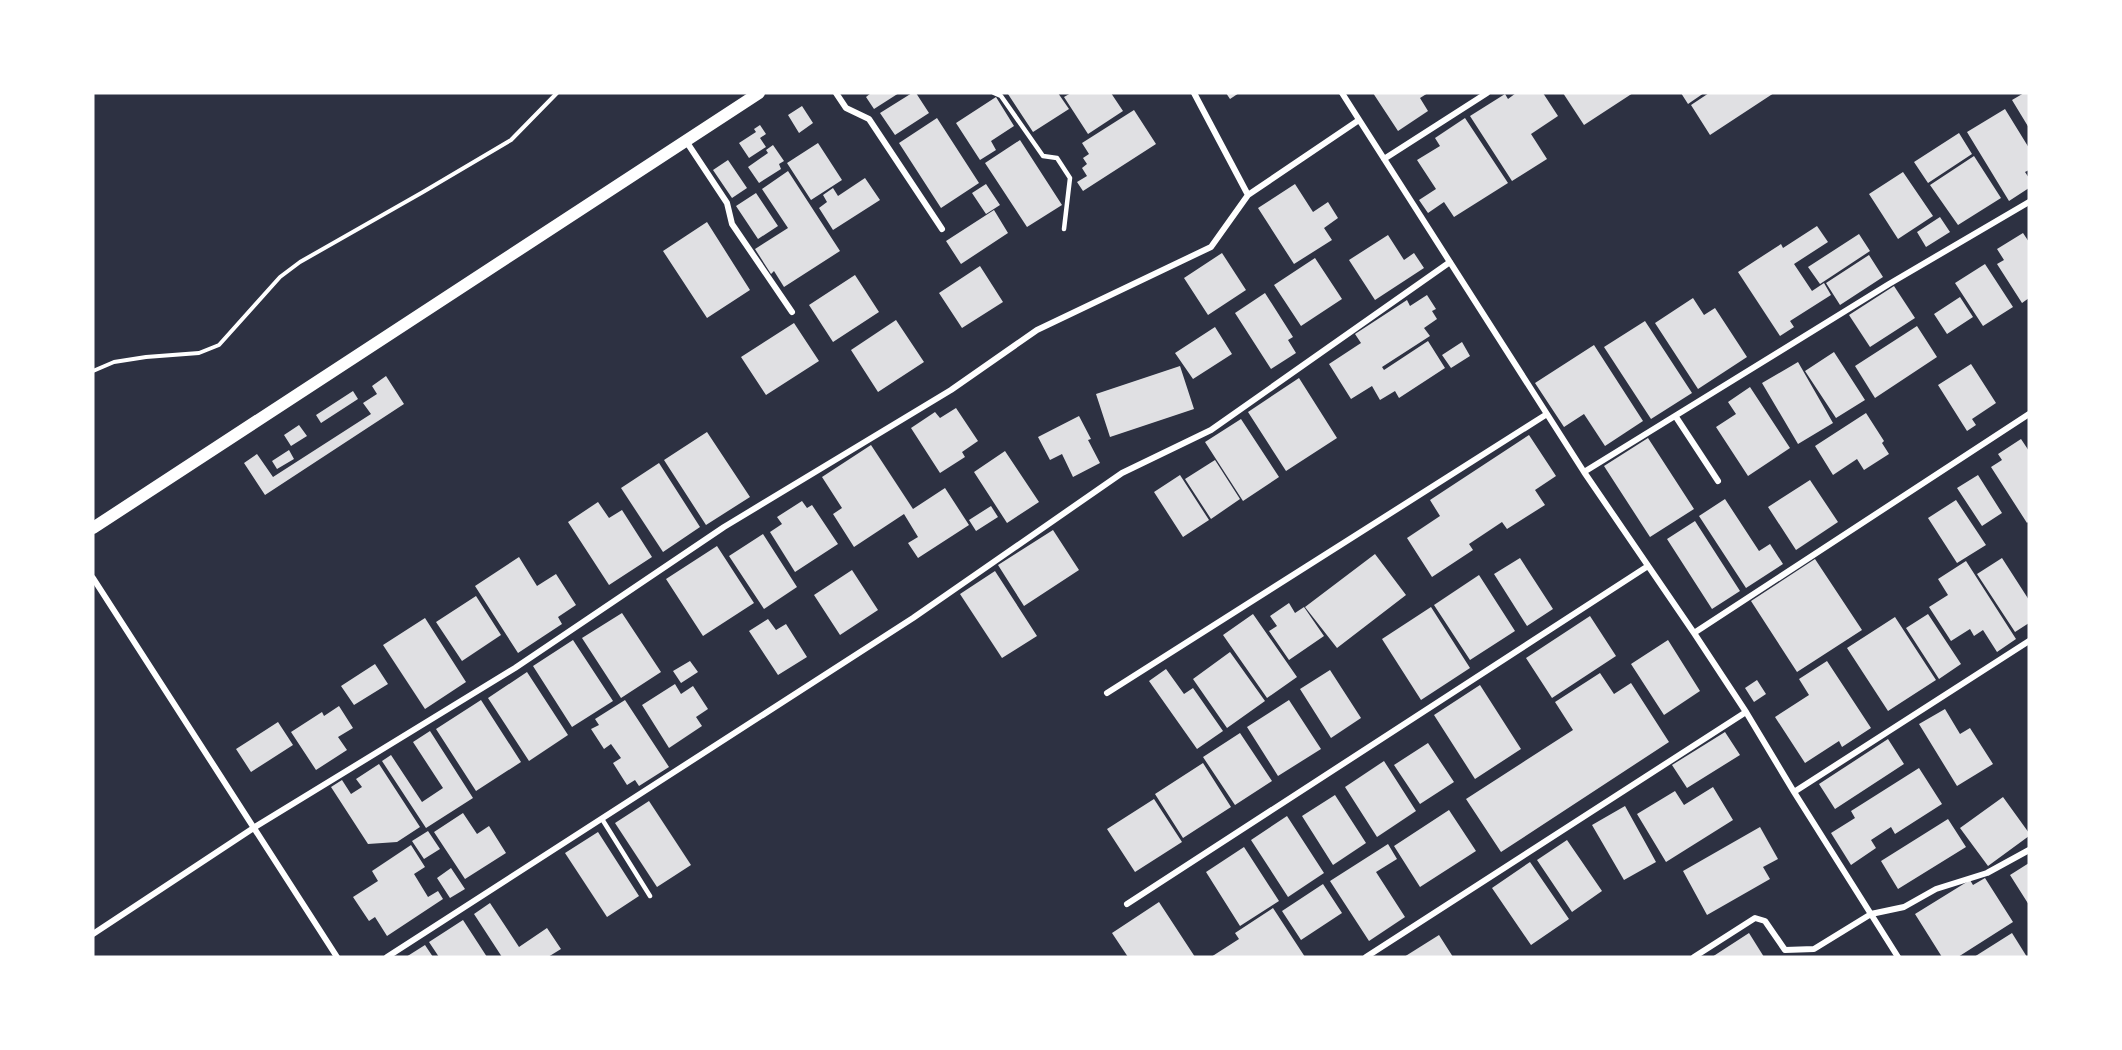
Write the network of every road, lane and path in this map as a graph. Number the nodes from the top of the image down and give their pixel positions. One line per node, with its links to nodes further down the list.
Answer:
1 (557, 93): 17 (path)
2 (759, 93): 9 (main road)
3 (837, 93): 13 (street)
4 (994, 93): 14 (lane)
5 (1194, 93): 11 (street)
6 (1342, 93): 8 (street)
7 (1487, 93): 10 (street)
8 (1359, 120): 10 (street); 11 (street)
9 (686, 141): 16 (street); 23 (main road)
10 (1384, 159): 15 (street)
11 (1248, 195): 32 (street)
12 (2029, 202): 20 (street)
13 (942, 229)
14 (1064, 230)
15 (1450, 262): 18 (street); 31 (street)
16 (792, 312)
17 (93, 371)
18 (1547, 414): 21 (street); 28 (street)
19 (2029, 414): 26 (street)
20 (1676, 417): 21 (street); 22 (street)
21 (1584, 472): 24 (street)
22 (1718, 481)
23 (93, 528)
24 (1648, 566): 26 (street); 35 (street)
25 (93, 578): 32 (street)
26 (1694, 633): 29 (street)
27 (2029, 641): 30 (street)
28 (1107, 693)
29 (1746, 712): 30 (street); 40 (street)
30 (1794, 792): 36 (street)
31 (602, 819): 34 (lane); 39 (street)
32 (255, 827): 37 (street); 38 (street)
33 (2029, 850): 36 (street)
34 (650, 896)
35 (1127, 904)
36 (1871, 914): 41 (street); 42 (street)
37 (93, 934)
38 (337, 957)
39 (387, 957)
40 (1366, 957)
41 (1694, 957)
42 (1898, 957)

